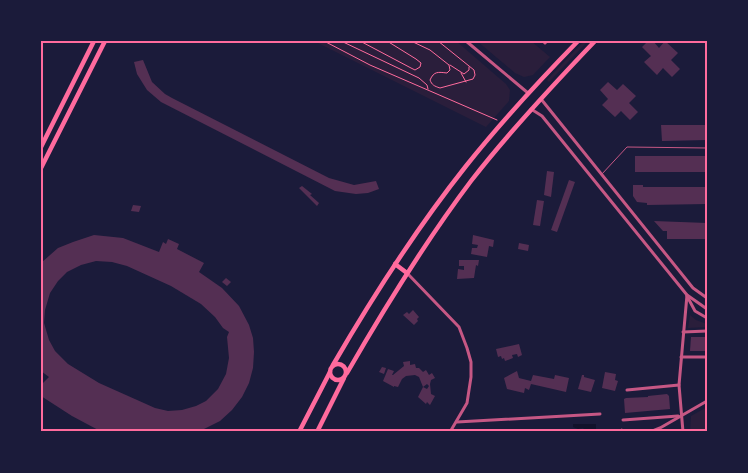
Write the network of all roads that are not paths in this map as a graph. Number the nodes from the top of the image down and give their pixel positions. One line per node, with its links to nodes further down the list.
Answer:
1 (94, 41): 11 (main road)
2 (105, 41): 13 (main road)
3 (466, 41): 8 (street)
4 (543, 41): 5 (street)
5 (547, 41)
6 (578, 41): 8 (main road)
7 (595, 41): 9 (main road)
8 (528, 93): 15 (main road)
9 (541, 99): 10 (main road); 14 (street)
10 (531, 109): 16 (main road); 18 (street)
11 (41, 147)
12 (707, 148): 14 (lane)
13 (41, 168)
14 (602, 174): 17 (street)
15 (395, 264): 16 (main road); 26 (main road)
16 (406, 273): 28 (main road); 36 (street)
17 (693, 288): 18 (street); 19 (street)
18 (687, 295): 20 (street); 21 (street); 23 (street)
19 (707, 298)
20 (707, 309)
21 (707, 318)
22 (707, 331): 23 (street)
23 (683, 332): 24 (street)
24 (681, 357): 25 (street); 30 (street)
25 (707, 357)
26 (333, 366): 27 (main road); 28 (main road)
27 (330, 372): 29 (main road); 37 (main road)
28 (347, 373): 29 (main road)
29 (344, 378): 38 (main road)
30 (679, 385): 31 (street); 34 (street)
31 (627, 390)
32 (707, 401): 34 (street)
33 (600, 414): 36 (street)
34 (682, 416): 35 (street); 42 (street); 43 (street)
35 (623, 420)
36 (457, 422): 39 (street)
37 (299, 432)
38 (317, 432)
39 (450, 432)
40 (620, 432): 41 (lane)
41 (633, 432)
42 (650, 432)
43 (683, 432)

